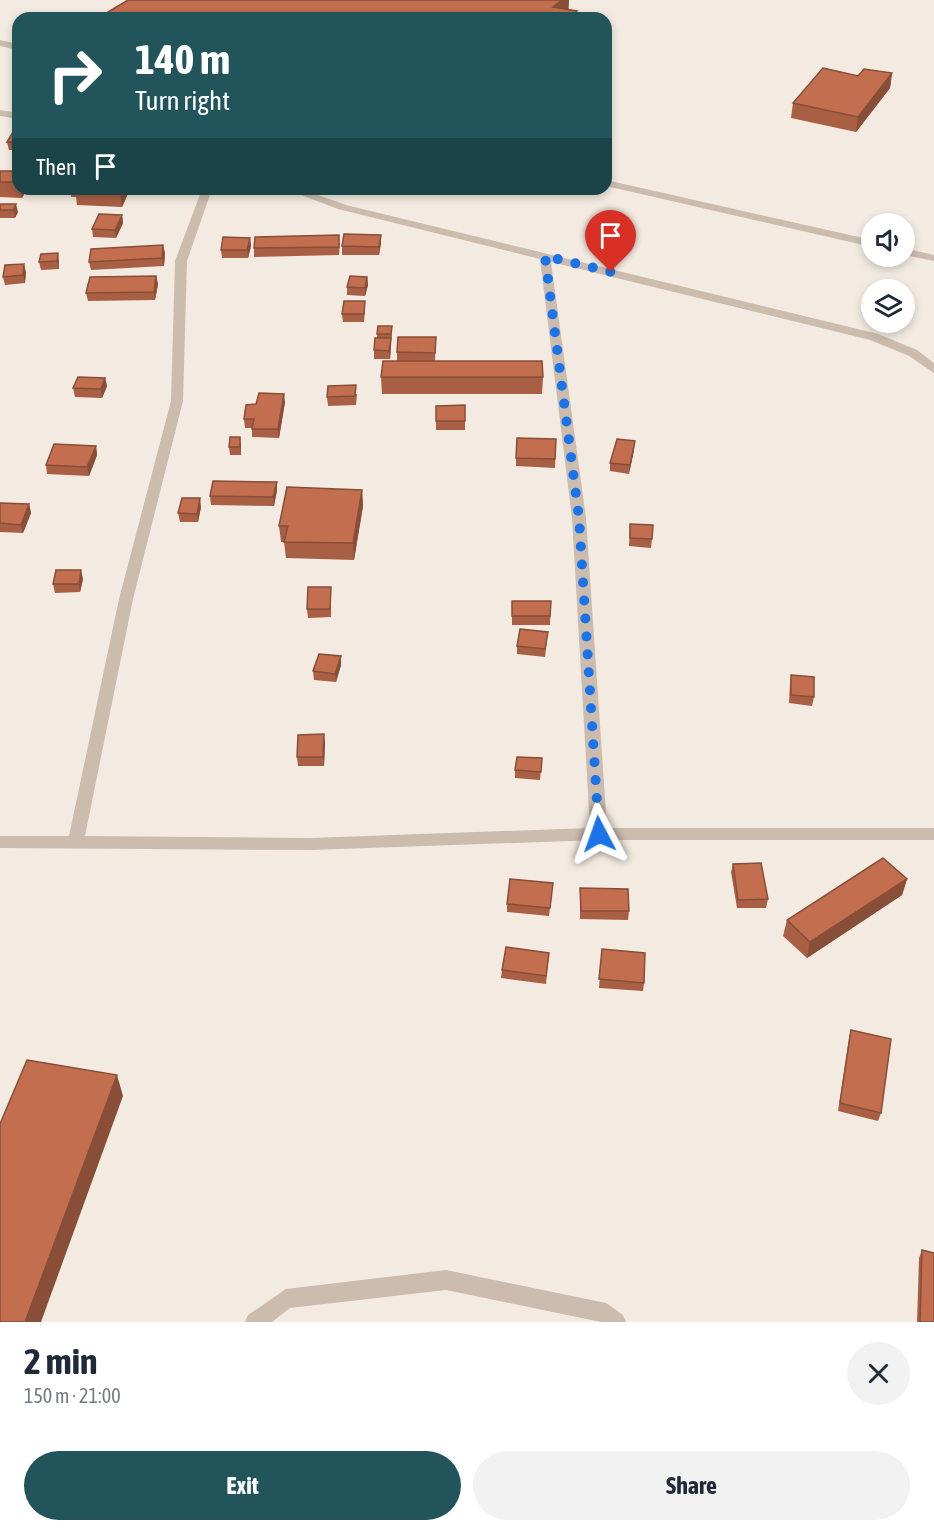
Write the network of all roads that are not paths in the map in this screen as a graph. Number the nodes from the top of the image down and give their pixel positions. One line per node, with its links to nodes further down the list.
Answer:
1 (612, 184): 4 (street)
2 (206, 195): 11 (street)
3 (307, 195): 6 (street)
4 (861, 241)
5 (915, 254): 7 (street)
6 (545, 256): 8 (street); 9 (street)
7 (934, 258)
8 (934, 369)
9 (599, 834): 10 (street); 11 (street)
10 (934, 834)
11 (76, 841): 12 (street)
12 (0, 842)
13 (255, 1322): 14 (street)
14 (616, 1322)

